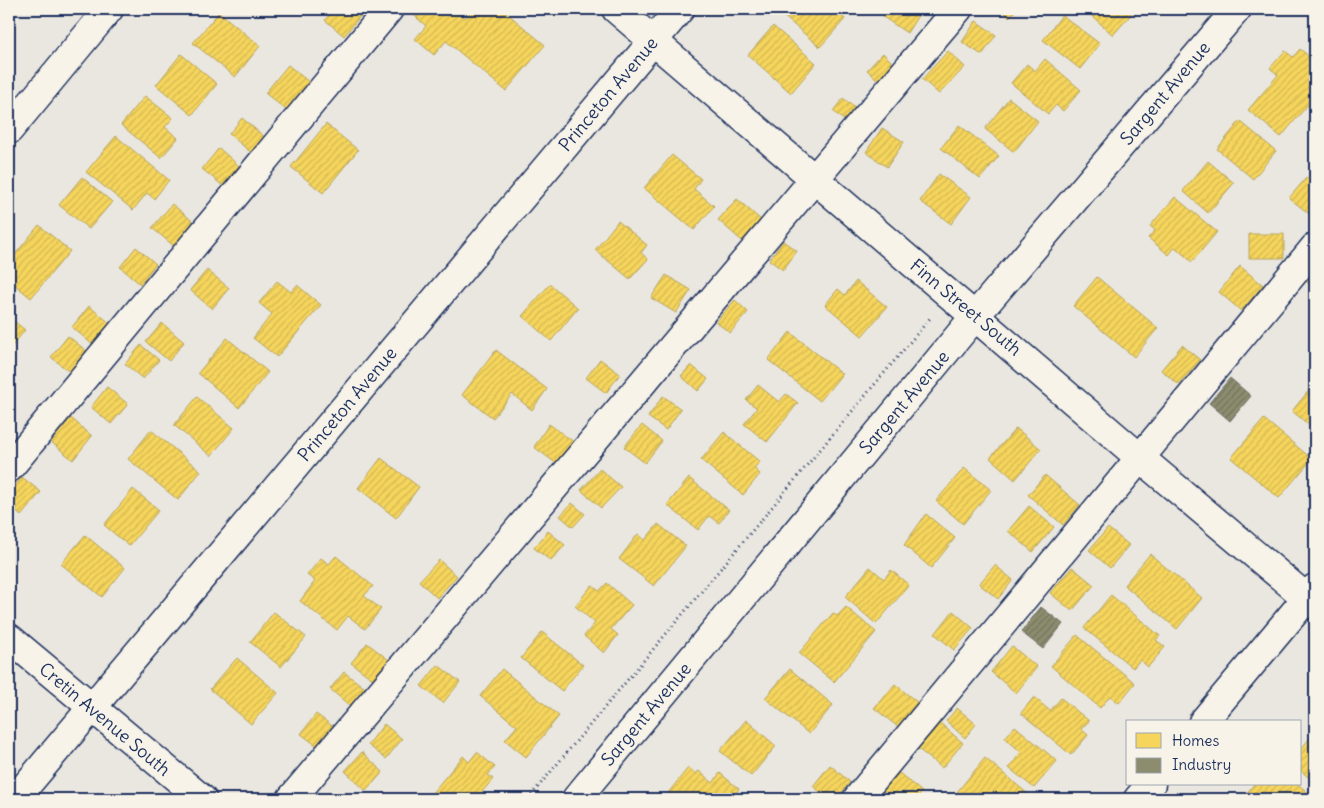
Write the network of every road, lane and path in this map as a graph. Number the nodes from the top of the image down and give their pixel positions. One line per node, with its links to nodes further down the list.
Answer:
1 (109, 9): 8 (street)
2 (389, 9): 14 (street)
3 (616, 9): 7 (street, Finn Street South)
4 (680, 9): 7 (street, Princeton Avenue)
5 (958, 9): 9 (street)
6 (1237, 9): 11 (street, Sargent Avenue)
7 (654, 40): 9 (street, Finn Street South); 17 (street, Princeton Avenue)
8 (9, 130)
9 (815, 180): 11 (street, Finn Street South); 22 (street)
10 (1315, 247): 13 (street)
11 (976, 315): 13 (street, Finn Street South); 24 (street, Sargent Avenue)
12 (931, 317): 23 (path)
13 (1139, 457): 15 (street, Finn Street South); 25 (street)
14 (9, 468)
15 (1313, 597): 18 (street)
16 (9, 638): 17 (street, Cretin Avenue South)
17 (91, 707): 20 (street, Princeton Avenue); 21 (street, Cretin Avenue South)
18 (1205, 720)
19 (1149, 786): 26 (street)
20 (15, 799)
21 (202, 799)
22 (291, 799)
23 (528, 799)
24 (576, 799)
25 (857, 799)
26 (1138, 799)

